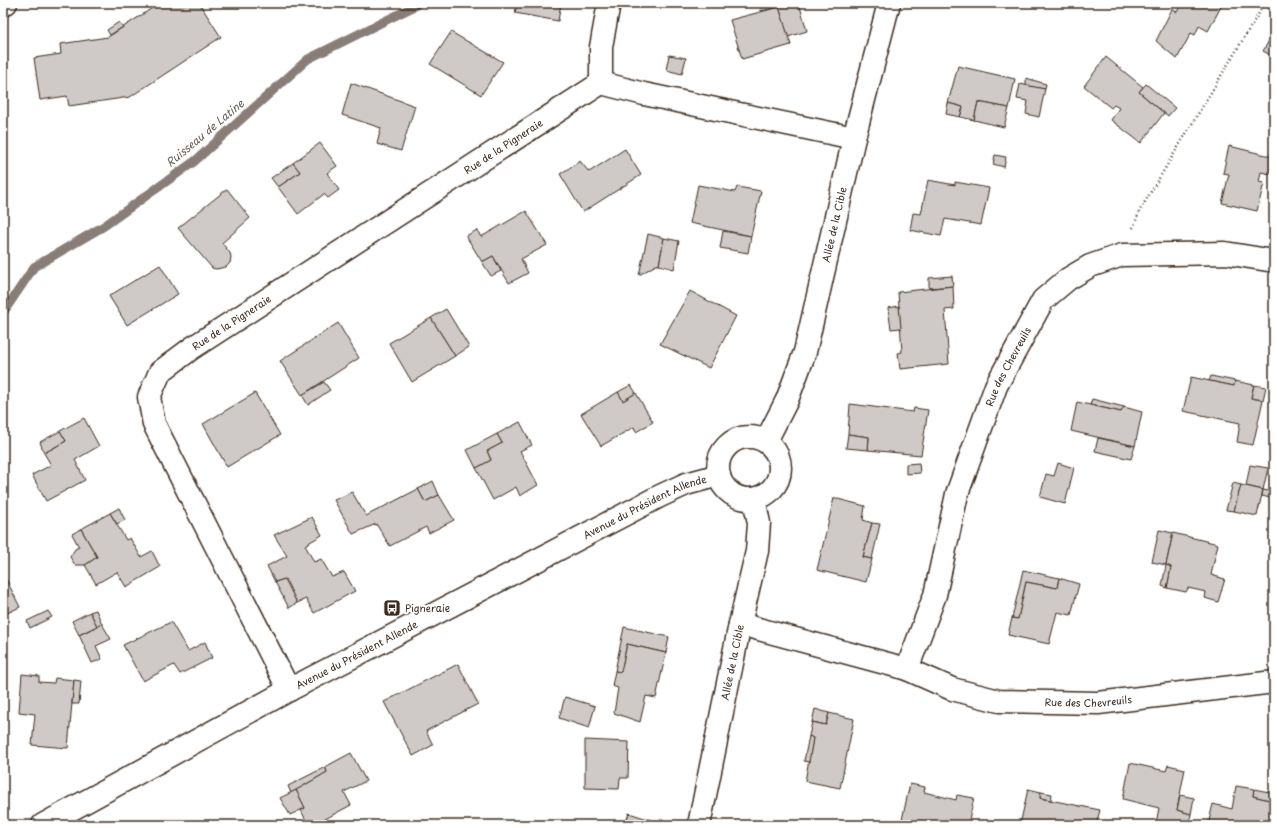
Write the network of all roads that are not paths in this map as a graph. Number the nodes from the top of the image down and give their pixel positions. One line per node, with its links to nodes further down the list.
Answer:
1 (608, 3): 3 (street)
2 (889, 3): 4 (street, Allée de la Cible)
3 (601, 83): 4 (street); 12 (street, Rue de la Pigneraie)
4 (854, 138): 6 (street, Allée de la Cible)
5 (1274, 261): 10 (street, Rue des Chevreuils)
6 (766, 442): 7 (street); 8 (street)
7 (719, 475): 8 (street); 12 (street, Avenue du Président Allende)
8 (754, 499): 9 (street, Allée de la Cible)
9 (740, 624): 10 (street, Rue des Chevreuils); 14 (street, Allée de la Cible)
10 (907, 669): 11 (street, Rue des Chevreuils)
11 (1274, 682)
12 (289, 690): 13 (street, Avenue du Président Allende)
13 (43, 825)
14 (700, 825)

